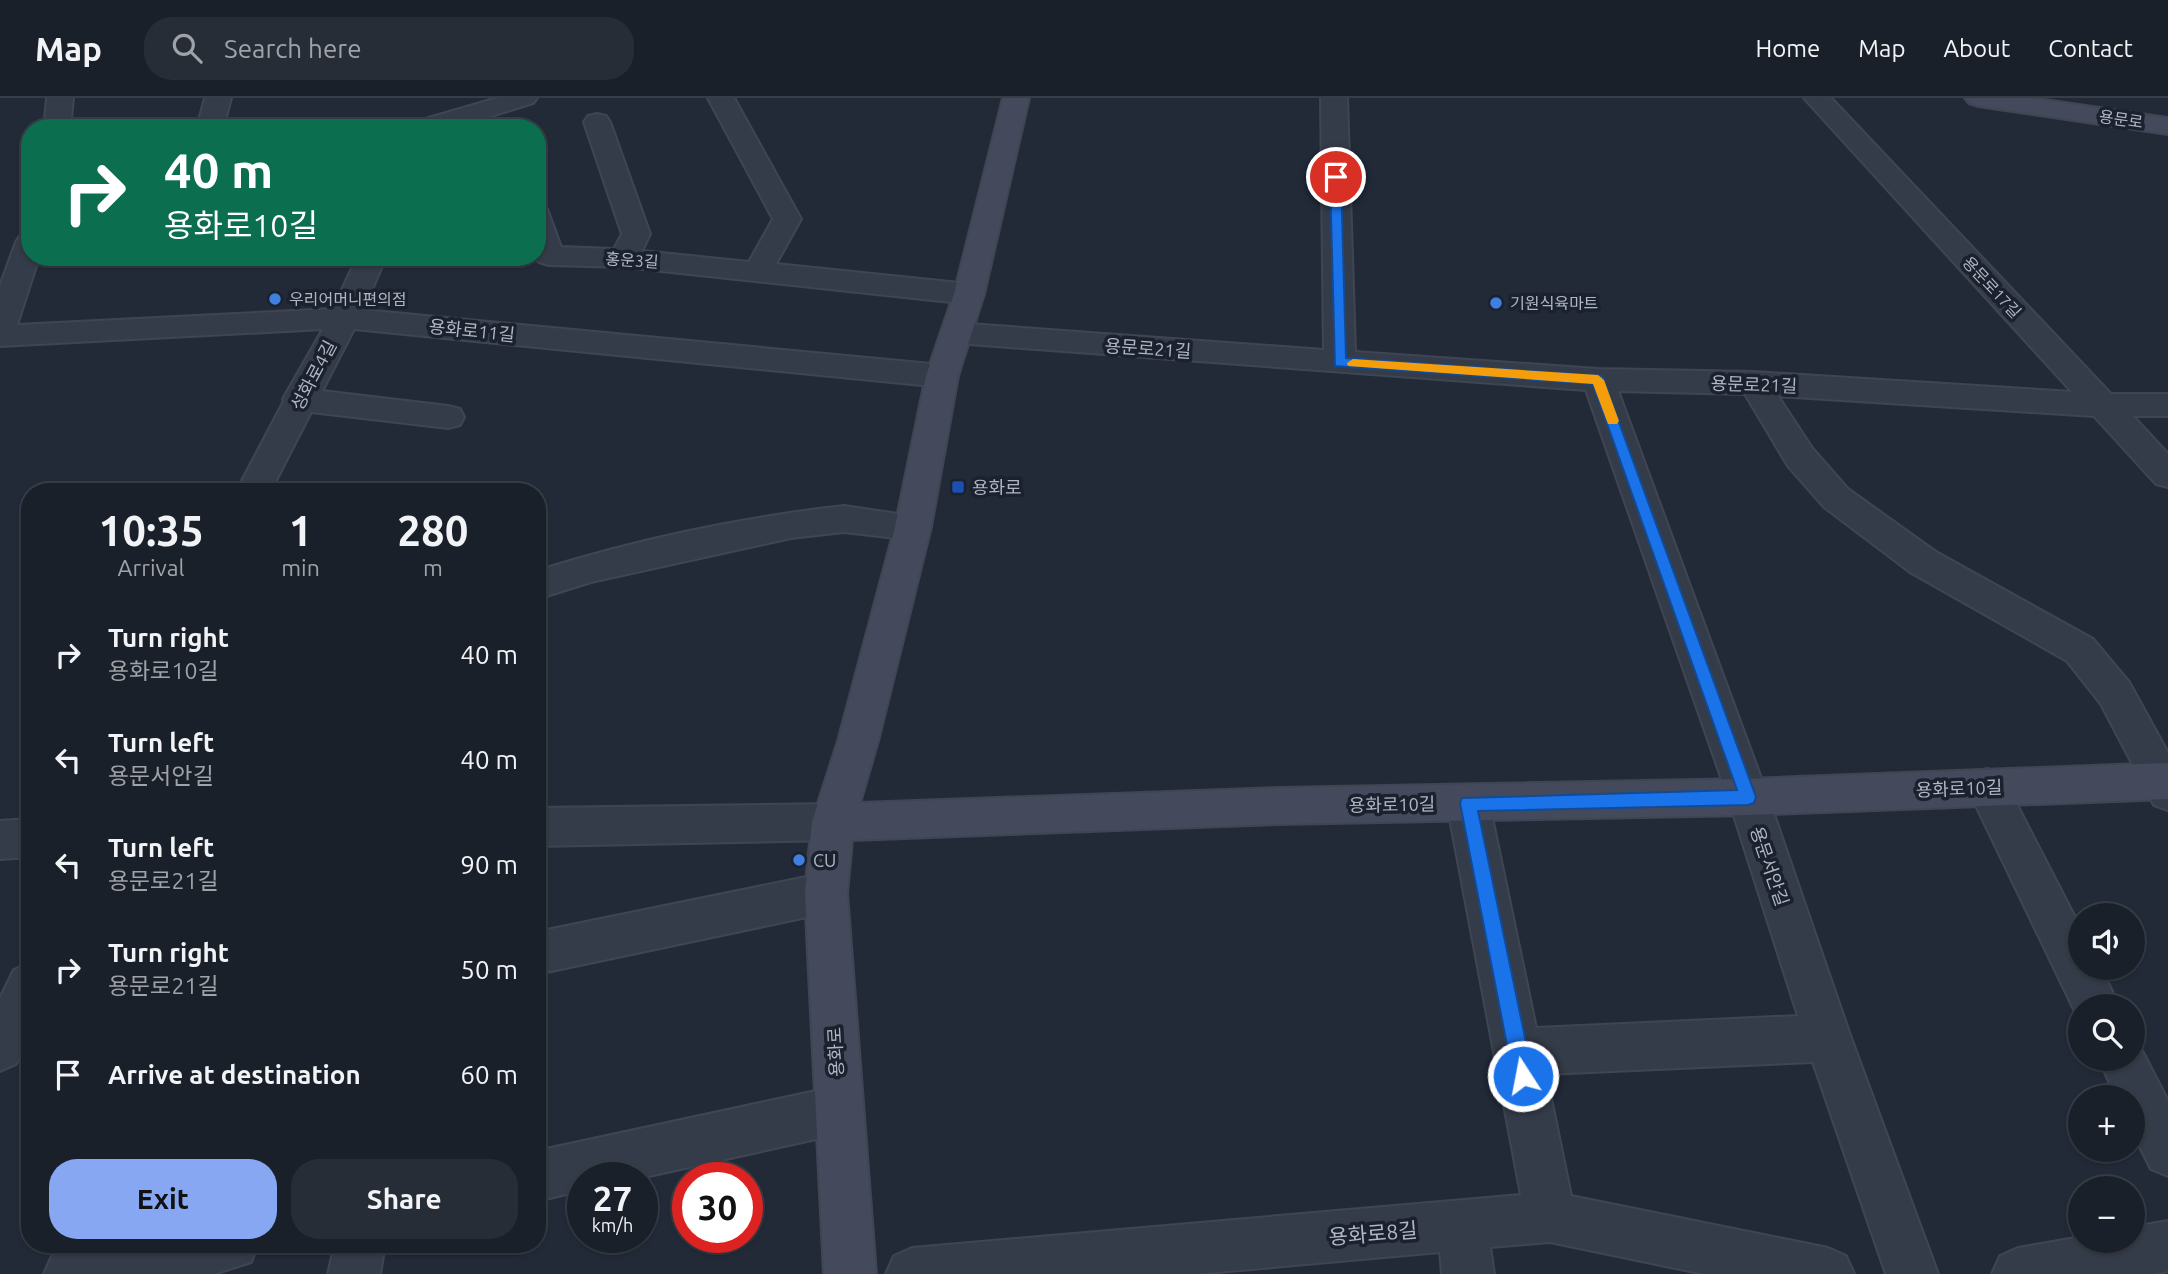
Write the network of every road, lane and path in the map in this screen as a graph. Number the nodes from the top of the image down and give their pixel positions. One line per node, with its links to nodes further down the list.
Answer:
1 (60, 98): 10 (street)
2 (218, 98): 11 (street)
3 (424, 98): 12 (street)
4 (524, 98): 13 (street)
5 (721, 98): 20 (street)
6 (1016, 98): 21 (street, 용화로)
7 (1334, 98): 26 (street)
8 (1817, 98): 31 (street, 용문로17길)
9 (1987, 99): 15 (street, 용문로)
10 (58, 119)
11 (212, 119)
12 (416, 119)
13 (454, 119)
14 (597, 122): 17 (street)
15 (2168, 126)
16 (546, 246): 17 (street, 홍운3길)
17 (624, 258): 20 (street, 홍운3길)
18 (22, 266): 23 (street)
19 (368, 266): 22 (street, 성화로4길)
20 (758, 271): 21 (street, 홍운3길)
21 (969, 294): 24 (street, 용화로)
22 (344, 318): 25 (street, 용화로11길); 27 (street, 용화로11길); 30 (street, 성화로4길)
23 (0, 329)
24 (956, 333): 26 (street, 용문로21길); 27 (street, 용화로)
25 (0, 336)
26 (1340, 362): 28 (street, 용문로21길)
27 (942, 376): 36 (street, 용화로)
28 (1598, 380): 29 (street, 용문로21길); 40 (street, 용문서안길)
29 (1754, 383): 31 (street, 용문로21길); 38 (street, 용화로10길)
30 (299, 399): 33 (street); 35 (street, 성화로4길)
31 (2100, 405): 32 (street, 용문로21길); 34 (street, 용문로17길)
32 (2168, 405)
33 (448, 417)
34 (2168, 475)
35 (257, 483)
36 (913, 527): 37 (street); 42 (street, 용화로)
37 (546, 582)
38 (2165, 785): 39 (street, 용화로10길)
39 (1987, 787): 40 (street, 용화로10길); 48 (street)
40 (1748, 797): 41 (street, 용화로10길); 49 (street, 용문서안길)
41 (1468, 803): 42 (street, 용화로10길); 50 (street)
42 (833, 822): 43 (street); 46 (street, 용화로)
43 (546, 827)
44 (21, 838): 45 (street)
45 (0, 839)
46 (826, 893): 47 (street); 52 (street, 용화로)
47 (546, 951)
48 (2090, 994)
49 (1828, 1038): 50 (street); 66 (street, 용문서안길)
50 (1518, 1052): 55 (street)
51 (2128, 1071): 53 (street)
52 (839, 1110): 54 (street); 62 (street, 용화로)
53 (2168, 1152)
54 (546, 1174)
55 (1550, 1217): 56 (street, 용화로8길); 65 (street, 용화로8길)
56 (1462, 1226): 63 (street, 용화로8길); 64 (street)
57 (2168, 1246): 67 (street)
58 (161, 1253): 60 (street)
59 (358, 1253): 61 (street)
60 (70, 1274)
61 (354, 1274)
62 (850, 1274)
63 (912, 1274)
64 (1468, 1274)
65 (1828, 1274)
66 (1912, 1274)
67 (2018, 1274)

